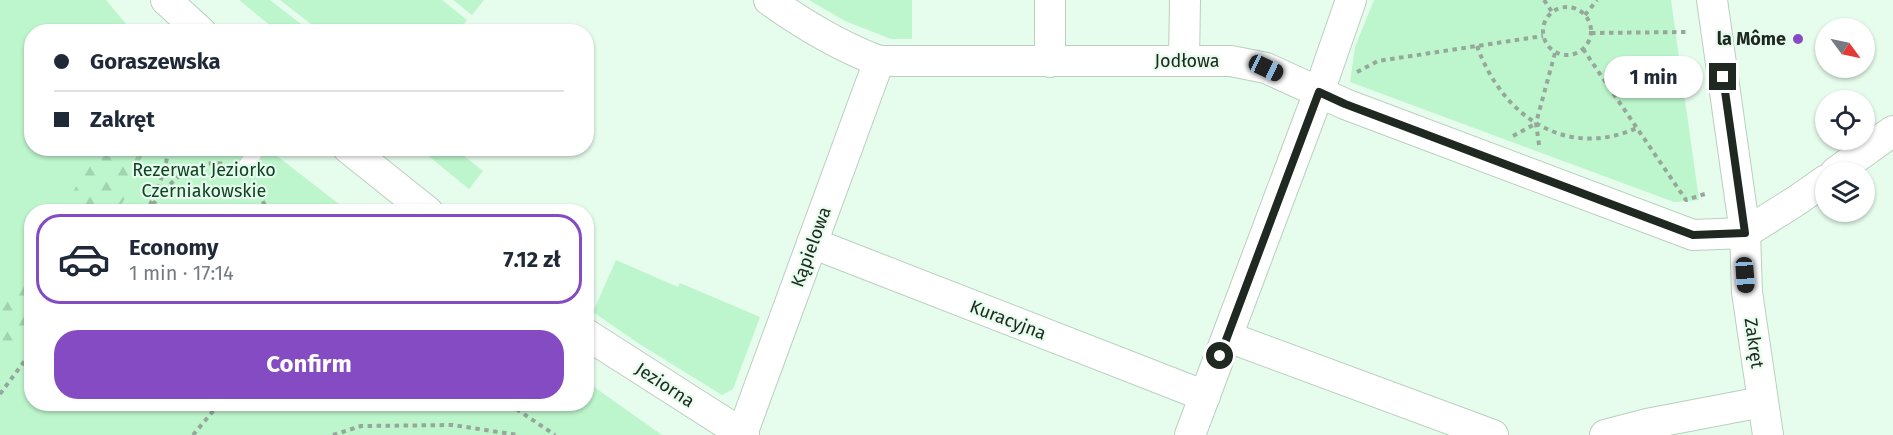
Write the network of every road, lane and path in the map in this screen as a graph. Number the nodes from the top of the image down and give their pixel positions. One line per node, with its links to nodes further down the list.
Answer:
1 (166, 0): 12 (street)
2 (769, 0): 20 (street, Jodłowa)
3 (1050, 0): 22 (street)
4 (1185, 0): 21 (street)
5 (1351, 0): 23 (street)
6 (1544, 0): 9 (path)
7 (1597, 0): 10 (path)
8 (1712, 0): 13 (street, Zakręt)
9 (1552, 12): 10 (path); 16 (path)
10 (1585, 15): 15 (path)
11 (1685, 21): 14 (path)
12 (192, 24)
13 (1717, 31): 14 (path); 38 (street, Zakręt)
14 (1687, 32): 15 (path)
15 (1591, 33): 18 (path)
16 (1543, 36): 17 (path); 19 (path)
17 (1477, 46): 23 (path); 24 (path)
18 (1583, 49): 19 (path); 25 (path)
19 (1555, 53): 24 (path)
20 (879, 61): 22 (street, Jodłowa); 39 (street, Kąpielowa)
21 (1184, 61): 22 (street, Jodłowa); 23 (street, Jodłowa)
22 (1050, 62)
23 (1319, 92): 32 (street, Jodłowa); 40 (street)
24 (1536, 123): 25 (path); 32 (path)
25 (1637, 128): 33 (path)
26 (1893, 130): 30 (street)
27 (168, 156): 35 (path)
28 (250, 156): 31 (lane)
29 (358, 156): 37 (street)
30 (1850, 162)
31 (238, 167): 36 (path)
32 (1545, 179): 38 (street, Jodłowa)
33 (1707, 183)
34 (1815, 188): 38 (street, Jodłowa)
35 (151, 204)
36 (154, 204)
37 (418, 204)
38 (1745, 233): 45 (street, Zakręt)
39 (812, 243): 44 (street, Kuracyjna); 52 (street, Kąpielowa)
40 (1228, 337): 44 (street); 54 (street)
41 (594, 339): 52 (street, Jeziorna)
42 (24, 362): 43 (path)
43 (0, 393)
44 (1205, 396): 53 (street)
45 (1762, 402): 55 (street); 56 (street, Zakręt)
46 (213, 411): 48 (path)
47 (519, 411): 51 (path)
48 (193, 435)
49 (333, 435): 50 (path)
50 (518, 435)
51 (555, 435)
52 (743, 435)
53 (1190, 435)
54 (1493, 435)
55 (1605, 435)
56 (1768, 435)

